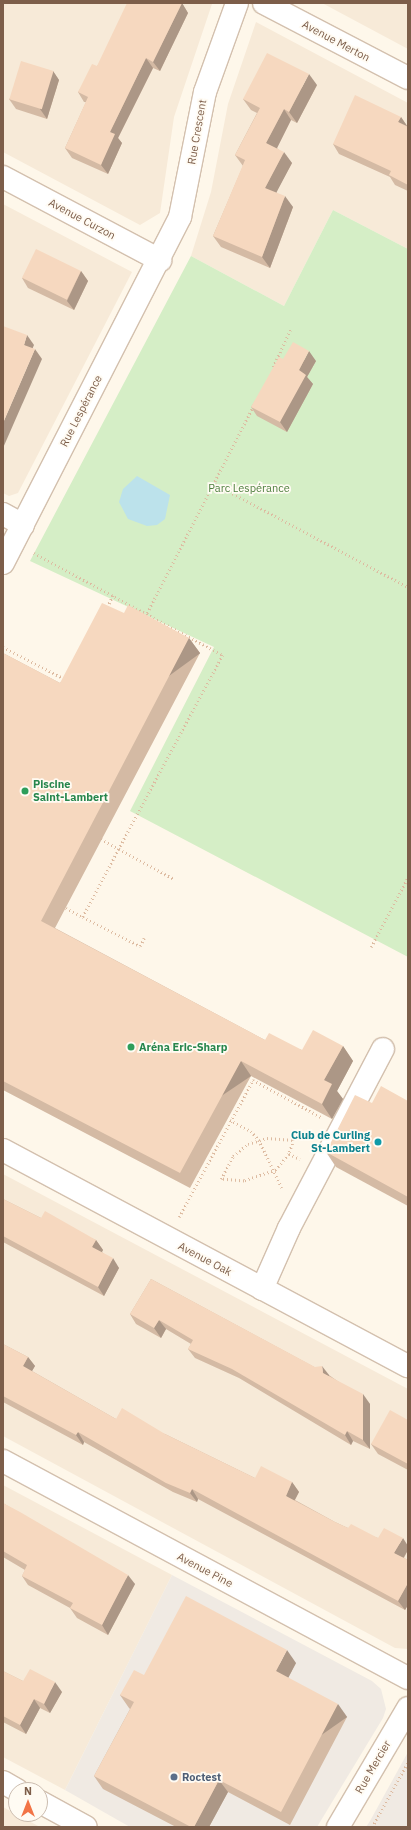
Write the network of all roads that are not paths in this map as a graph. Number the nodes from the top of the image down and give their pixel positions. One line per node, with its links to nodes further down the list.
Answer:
1 (237, 3): 5 (street, Rue Crescent)
2 (264, 3): 3 (street, Avenue Merton)
3 (408, 78)
4 (3, 177): 5 (street, Avenue Curzon)
5 (160, 260): 7 (street, Rue Lespérance)
6 (3, 514): 7 (street)
7 (23, 525): 8 (street, Rue Lespérance)
8 (3, 562)
9 (383, 1048): 11 (street)
10 (3, 1150): 11 (street, Avenue Oak)
11 (262, 1289): 12 (street, Avenue Oak)
12 (408, 1366)
13 (3, 1461): 14 (street, Avenue Pine)
14 (408, 1678)
15 (408, 1708): 18 (street, Rue Mercier)
16 (48, 1806): 17 (street)
17 (86, 1827)
18 (338, 1827)

